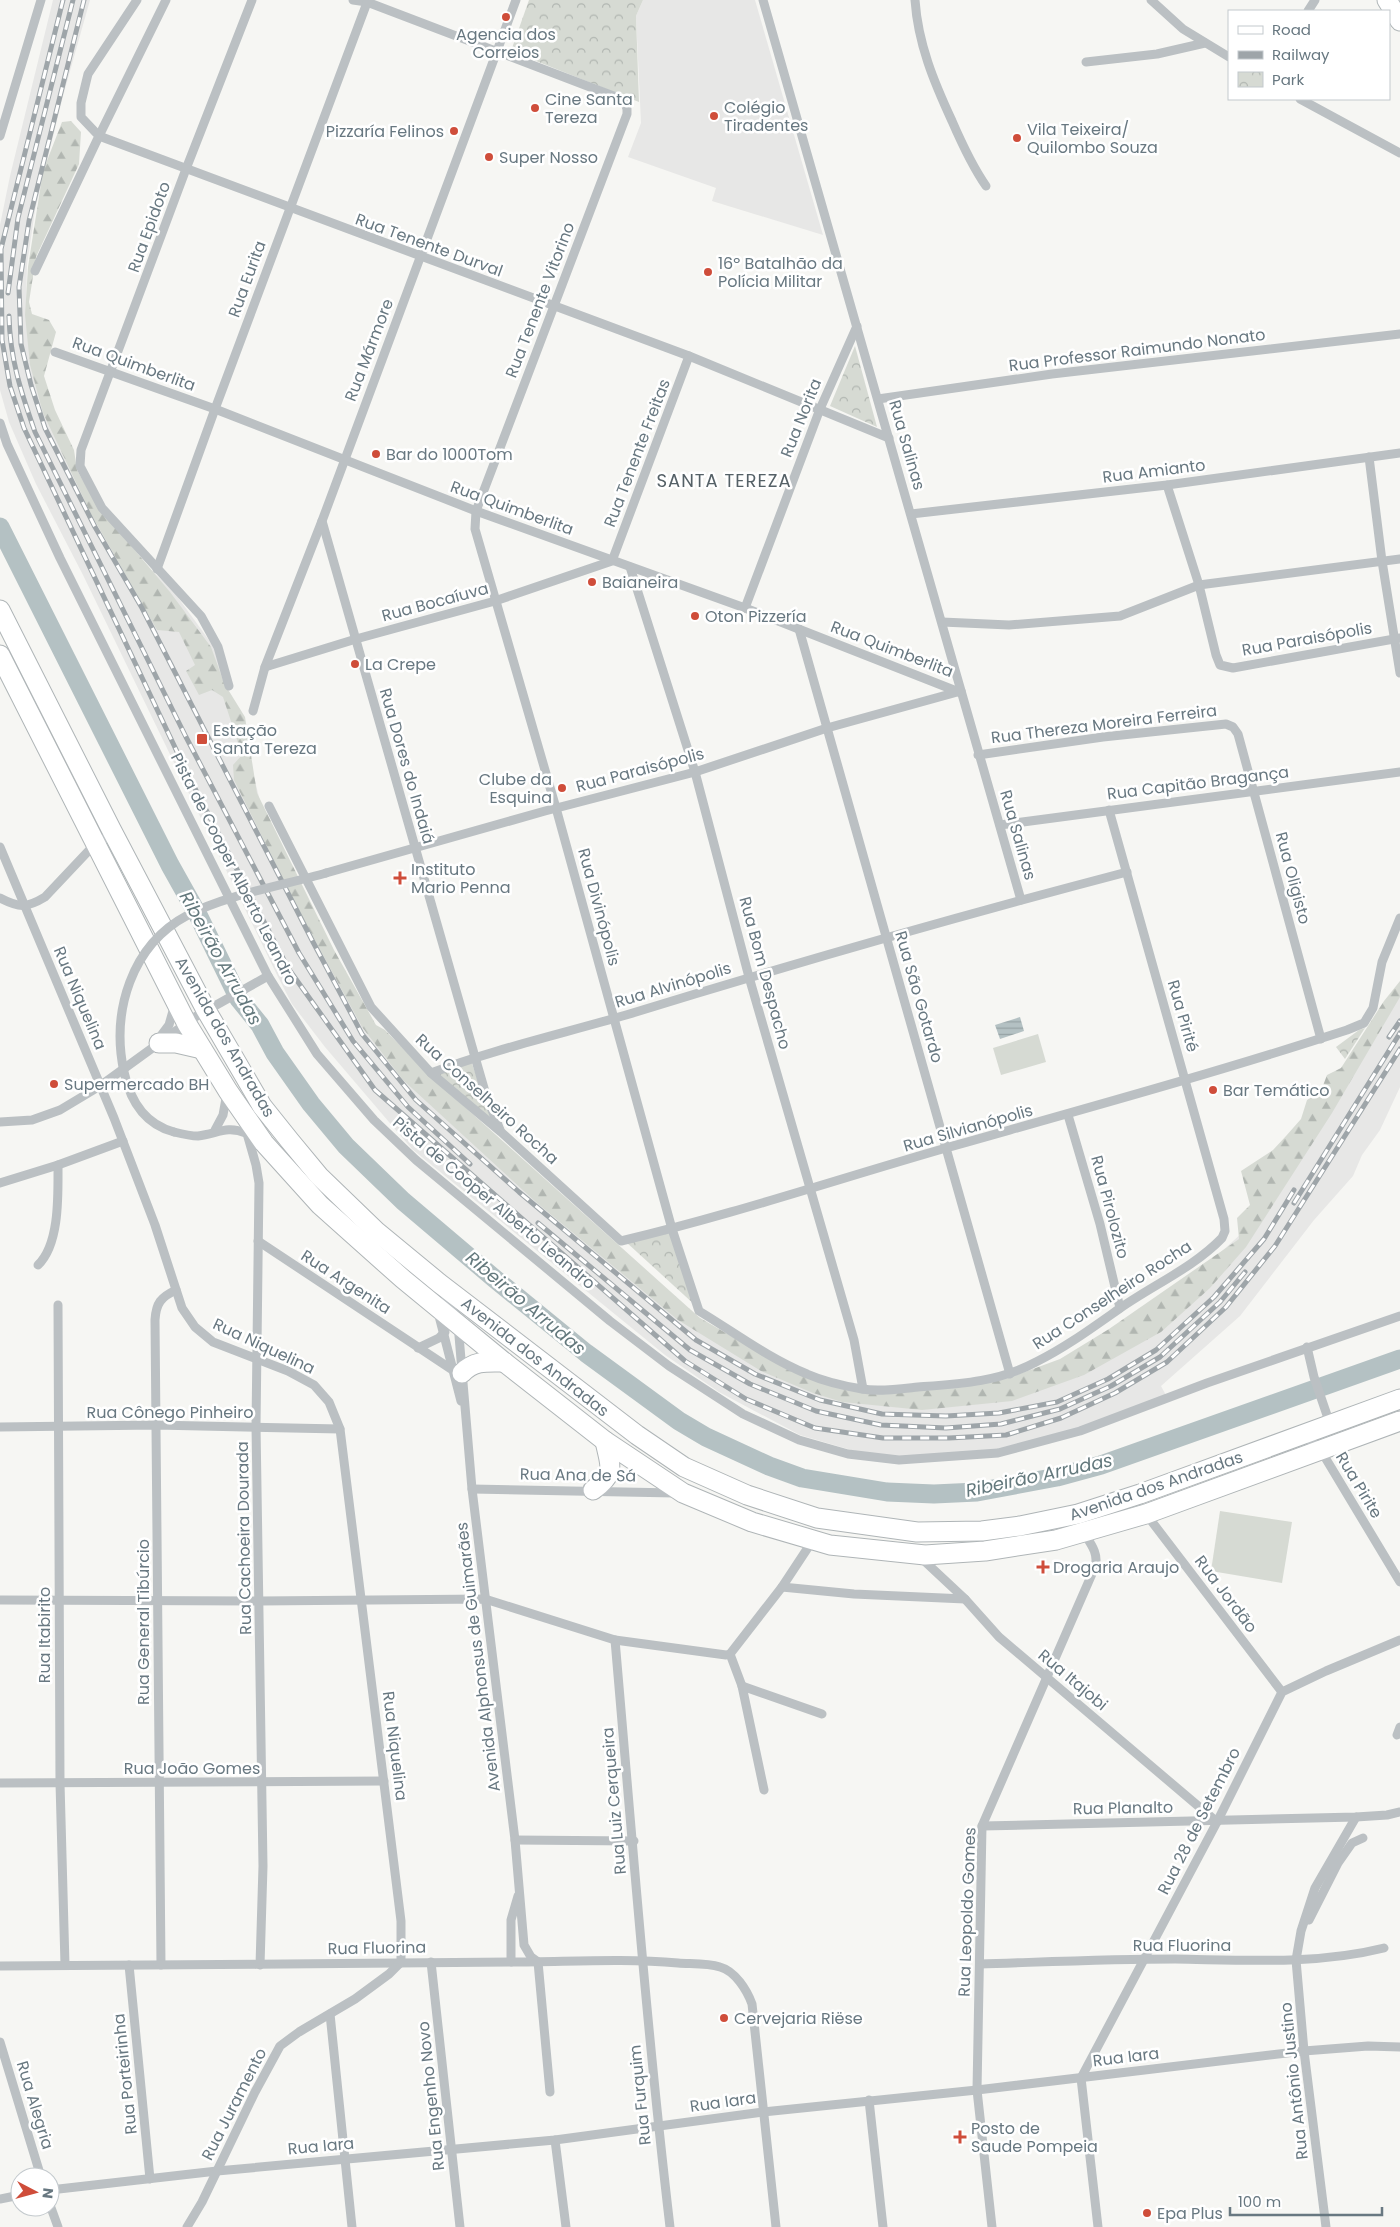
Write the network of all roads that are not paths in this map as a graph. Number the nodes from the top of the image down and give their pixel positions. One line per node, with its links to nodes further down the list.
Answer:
1 (41, 0): 18 (street)
2 (137, 0): 19 (street)
3 (166, 0): 19 (street)
4 (252, 0): 21 (street, Rua Epidoto)
5 (353, 0): 11 (street)
6 (516, 0): 14 (street, Rua Mármore)
7 (763, 0): 27 (street, Rua Salinas)
8 (915, 0): 22 (street)
9 (1151, 0): 13 (street)
10 (1387, 0): 12 (main road)
11 (368, 1): 14 (street); 23 (street, Rua Eurita)
12 (1400, 21)
13 (1205, 43): 15 (street); 16 (street)
14 (497, 52): 24 (street, Rua Mármore); 26 (street, Rua Tenente Vitorino)
15 (1228, 56)
16 (1086, 62)
17 (1302, 100): 20 (street)
18 (0, 136)
19 (100, 136): 21 (street, Rua Tenente Durval); 25 (street)
20 (1400, 153)
21 (186, 169): 23 (street, Rua Tenente Durval); 31 (street, Rua Epidoto)
22 (986, 186)
23 (289, 208): 24 (street, Rua Tenente Durval); 33 (street, Rua Eurita)
24 (420, 257): 26 (street, Rua Tenente Durval); 39 (street, Rua Mármore)
25 (34, 271)
26 (553, 307): 30 (street, Rua Tenente Durval); 41 (street, Rua Tenente Vitorino)
27 (857, 326): 32 (street, Rua Salinas); 34 (street, Rua Norita)
28 (1400, 334): 32 (street, Rua Professor Raimundo Nonato)
29 (55, 352): 31 (street, Rua Quimberlita)
30 (689, 356): 34 (street, Rua Tenente Durval); 45 (street, Rua Tenente Freitas)
31 (111, 371): 33 (street, Rua Quimberlita); 48 (street, Rua Epidoto)
32 (878, 399): 36 (street, Rua Salinas)
33 (215, 408): 39 (street, Rua Quimberlita); 48 (street, Rua Eurita)
34 (820, 409): 36 (street, Rua Tenente Durval); 51 (street, Rua Norita)
35 (0, 423): 83 (street, Pista de Cooper Alberto Leandro)
36 (889, 438): 42 (street, Rua Salinas)
37 (1400, 454): 38 (street, Rua Amianto)
38 (1369, 457): 40 (street, Rua Amianto); 46 (street)
39 (343, 460): 41 (street, Rua Quimberlita); 43 (street, Rua Mármore)
40 (1167, 485): 42 (street, Rua Amianto); 49 (street)
41 (476, 511): 45 (street, Rua Quimberlita); 50 (street, Rua Divinópolis)
42 (911, 514): 53 (street, Rua Salinas)
43 (322, 521): 56 (street, Rua Dores do Indaiá); 58 (street, Rua Mármore)
44 (1400, 559): 46 (street)
45 (612, 561): 47 (street, Rua Quimberlita); 50 (street, Rua Bocaíuva)
46 (1382, 561): 49 (street); 55 (street)
47 (630, 567): 51 (street, Rua Quimberlita); 66 (street, Rua Bom Despacho)
48 (157, 569): 60 (street)
49 (1199, 585): 53 (street); 55 (street, Rua Paraisópolis)
50 (495, 601): 56 (street, Rua Bocaíuva); 70 (street, Rua Divinópolis)
51 (745, 608): 54 (street, Rua Quimberlita)
52 (0, 610): 73 (main road, Avenida dos Andradas)
53 (942, 622): 61 (street, Rua Salinas)
54 (799, 629): 61 (street, Rua Quimberlita); 64 (street, Rua São Gotardo)
55 (1398, 638): 59 (street)
56 (356, 639): 58 (street, Rua Bocaíuva); 76 (street, Rua Dores do Indaiá)
57 (0, 655): 74 (main road, Avenida dos Andradas)
58 (264, 668): 62 (street, Rua Mármore)
59 (1400, 673)
60 (229, 686)
61 (960, 691): 64 (street, Rua Paraisópolis); 65 (street, Rua Salinas)
62 (253, 711)
63 (1233, 727): 65 (street, Rua Thereza Moreira Ferreira); 68 (street, Rua Oligisto)
64 (827, 728): 66 (street, Rua Paraisópolis); 82 (street, Rua São Gotardo)
65 (978, 755): 72 (street, Rua Salinas)
66 (695, 772): 70 (street, Rua Paraisópolis); 84 (street, Rua Bom Despacho)
67 (1400, 772): 68 (street, Rua Capitão Bragança)
68 (1254, 791): 71 (street, Rua Capitão Bragança); 89 (street, Rua Oligisto)
69 (269, 806): 93 (street, Rua Conselheiro Rocha)
70 (556, 808): 76 (street, Rua Paraisópolis); 87 (street, Rua Divinópolis)
71 (1109, 810): 72 (street, Rua Capitão Bragança); 77 (street, Rua Pirité)
72 (1000, 825): 79 (street, Rua Salinas)
73 (113, 834): 74 (street); 86 (main road, Avenida dos Andradas)
74 (95, 844): 80 (street); 85 (main road, Avenida dos Andradas)
75 (0, 847): 80 (street, Rua Niquelina)
76 (414, 847): 92 (street, Rua Dores do Indaiá); 100 (street, Rua Paraisópolis, bridge)
77 (1127, 872): 79 (street, Rua Alvinópolis); 94 (street, Rua Pirité)
78 (0, 898): 80 (street)
79 (1021, 900): 82 (street, Rua Alvinópolis)
80 (26, 907): 95 (street, Rua Niquelina)
81 (1400, 918): 89 (street)
82 (886, 938): 84 (street, Rua Alvinópolis); 105 (street, Rua São Gotardo)
83 (268, 976): 86 (street); 122 (street, Pista de Cooper Alberto Leandro)
84 (749, 977): 87 (street, Rua Alvinópolis); 108 (street, Rua Bom Despacho)
85 (176, 1000): 88 (main road, Avenida dos Andradas); 90 (street)
86 (206, 1010): 88 (street); 114 (main road, Avenida dos Andradas)
87 (614, 1018): 92 (street, Rua Alvinópolis); 109 (street, Rua Divinópolis)
88 (187, 1024): 90 (street); 91 (main road, Avenida dos Andradas)
89 (1321, 1038): 94 (street, Rua Silvianópolis)
90 (156, 1045): 91 (main road); 95 (street)
91 (202, 1049): 96 (main road, Avenida dos Andradas)
92 (475, 1057): 93 (street, Rua Alvinópolis); 101 (street, Rua Dores do Indaiá)
93 (431, 1073): 101 (street, Rua Conselheiro Rocha)
94 (1185, 1079): 98 (street, Rua Silvianópolis); 110 (street, Rua Pirité)
95 (100, 1086): 99 (street); 103 (street, Rua Niquelina)
96 (228, 1091): 97 (main road, Avenida dos Andradas); 100 (street)
97 (242, 1112): 102 (street, Rua Cachoeira Dourada); 104 (main road, Avenida dos Andradas)
98 (1068, 1115): 105 (street, Rua Silvianópolis); 117 (street, Rua Pirolozito)
99 (0, 1122)
100 (215, 1130): 102 (street, Rua Paraisópolis)
101 (501, 1132): 112 (street, Rua Conselheiro Rocha)
102 (246, 1133): 104 (main road); 111 (street, Rua Cachoeira Dourada)
103 (123, 1140): 106 (street); 115 (street, Rua Niquelina)
104 (264, 1143): 120 (main road, Avenida dos Andradas)
105 (946, 1148): 108 (street, Rua Silvianópolis); 126 (street, Rua São Gotardo)
106 (58, 1165): 107 (street); 113 (street)
107 (0, 1183)
108 (810, 1189): 109 (street, Rua Silvianópolis); 127 (street, Rua Bom Despacho)
109 (672, 1229): 112 (street, Rua Silvianópolis); 118 (street, Rua Divinópolis)
110 (1225, 1231): 117 (street, Rua Conselheiro Rocha)
111 (258, 1241): 121 (street, Rua Argenita); 123 (street, Rua Cachoeira Dourada)
112 (621, 1241)
113 (38, 1266)
114 (439, 1283): 120 (street, Avenida Alphonsus de Guimarães); 143 (main road, Avenida dos Andradas)
115 (176, 1290): 123 (street, Rua Niquelina); 131 (street, Rua General Tibúrcio)
116 (58, 1305): 133 (street, Rua Itabirito)
117 (1120, 1308): 126 (street, Rua Conselheiro Rocha)
118 (699, 1311): 127 (street, Rua Conselheiro Rocha)
119 (1400, 1316): 122 (street)
120 (452, 1328): 121 (street); 124 (main road, Avenida dos Andradas); 125 (street, Avenida Alphonsus de Guimarães); 125 (street, Avenida Alphonsus de Guimarães)
121 (418, 1348): 125 (street, Rua Argenita)
122 (1307, 1348): 129 (street)
123 (258, 1359): 132 (street, Rua Cachoeira Dourada); 135 (street, Rua Niquelina)
124 (504, 1362): 125 (main road); 137 (main road, Avenida dos Andradas)
125 (457, 1371): 139 (street, Avenida Alphonsus de Guimarães)
126 (1010, 1374): 127 (street, Rua Conselheiro Rocha)
127 (863, 1389)
128 (1400, 1399): 129 (main road, Avenida dos Andradas)
129 (1329, 1421): 136 (main road, Avenida dos Andradas)
130 (1400, 1421): 138 (main road, Avenida dos Andradas)
131 (156, 1425): 132 (street, Rua Cônego Pinheiro); 133 (street, Rua Cônego Pinheiro); 155 (street, Rua General Tibúrcio)
132 (256, 1426): 135 (street, Rua Cônego Pinheiro); 156 (street, Rua Cachoeira Dourada)
133 (58, 1427): 134 (street, Rua Cônego Pinheiro); 151 (street, Rua Itabirito)
134 (0, 1428)
135 (340, 1429): 152 (street, Rua Niquelina)
136 (1303, 1434): 138 (street, Rua Pirite); 142 (main road, Avenida dos Andradas)
137 (605, 1441): 140 (main road); 141 (main road, Avenida dos Andradas)
138 (1320, 1449): 144 (main road, Avenida dos Andradas); 148 (street, Rua Pirite)
139 (472, 1489): 140 (street, Rua Ana de Sá); 150 (street, Avenida Alphonsus de Guimarães)
140 (593, 1490): 141 (street, Rua Ana de Sá)
141 (683, 1493): 143 (main road); 146 (main road, Avenida dos Andradas)
142 (1140, 1494): 143 (main road, Avenida dos Andradas); 144 (main road)
143 (746, 1496)
144 (1146, 1514): 145 (main road, Avenida dos Andradas); 162 (street, Rua Jordão)
145 (1084, 1533): 147 (main road, Avenida dos Andradas); 160 (street, Rua Leopoldo Gomes)
146 (813, 1540): 147 (main road, Avenida dos Andradas); 149 (street)
147 (917, 1554): 153 (street, Rua Itajobi)
148 (1400, 1582)
149 (782, 1586): 153 (street); 159 (street)
150 (485, 1598): 152 (street); 157 (street); 175 (street, Avenida Alphonsus de Guimarães)
151 (59, 1599): 154 (street); 155 (street); 165 (street, Rua Itabirito)
152 (361, 1599): 156 (street); 164 (street, Rua Niquelina)
153 (965, 1599): 160 (street, Rua Itajobi)
154 (0, 1600)
155 (158, 1600): 156 (street); 166 (street, Rua General Tibúrcio)
156 (260, 1601): 167 (street, Rua Cachoeira Dourada)
157 (614, 1640): 159 (street); 176 (street, Rua Luiz Cerqueira)
158 (1400, 1640): 162 (street)
159 (730, 1654): 161 (street)
160 (1045, 1677): 172 (street, Rua Itajobi); 173 (street, Rua Leopoldo Gomes)
161 (742, 1686): 163 (street); 169 (street)
162 (1282, 1692): 172 (street, Rua 28 de Setembro)
163 (822, 1714)
164 (384, 1781): 167 (street, Rua João Gomes); 183 (street, Rua Niquelina)
165 (60, 1783): 166 (street, Rua João Gomes); 168 (street, Rua João Gomes); 188 (street, Rua Itabirito)
166 (158, 1783): 167 (street, Rua João Gomes); 190 (street, Rua General Tibúrcio)
167 (262, 1783): 191 (street, Rua Cachoeira Dourada)
168 (0, 1784)
169 (764, 1790)
170 (1400, 1812): 171 (street)
171 (1356, 1817): 172 (street, Rua Planalto); 178 (street, Rua Antônio Justino)
172 (1217, 1822): 173 (street, Rua Planalto); 180 (street, Rua 28 de Setembro)
173 (982, 1826): 187 (street, Rua Leopoldo Gomes)
174 (1363, 1838): 178 (street, Rua Antônio Justino)
175 (515, 1840): 176 (street); 177 (street, Avenida Alphonsus de Guimarães)
176 (634, 1841): 181 (street, Rua Luiz Cerqueira)
177 (518, 1896): 185 (street, Avenida Alphonsus de Guimarães); 186 (street, Avenida Alphonsus de Guimarães)
178 (1301, 1932): 182 (street, Rua Antônio Justino)
179 (1384, 1948): 182 (street, Rua Fluorina)
180 (1144, 1959): 182 (street, Rua Fluorina); 187 (street, Rua Fluorina); 197 (street, Rua 28 de Setembro)
181 (642, 1960): 186 (street, Rua Fluorina); 201 (street, Rua Fluorina); 202 (street, Rua Furquim)
182 (1296, 1960): 196 (street, Rua Antônio Justino)
183 (401, 1962): 184 (street, Rua Fluorina); 191 (street, Rua Fluorina); 193 (street, Rua Juramento)
184 (432, 1962): 185 (street, Rua Fluorina); 204 (street, Rua Engenho Novo)
185 (511, 1962): 186 (street, Rua Fluorina)
186 (538, 1962): 199 (street)
187 (980, 1964): 198 (street, Rua Leopoldo Gomes)
188 (65, 1965): 189 (street, Rua Fluorina); 192 (street, Rua Fluorina)
189 (129, 1965): 190 (street, Rua Fluorina); 208 (street, Rua Porteirinha)
190 (161, 1965): 191 (street, Rua Fluorina)
191 (260, 1965)
192 (0, 1966)
193 (330, 2014): 205 (street); 207 (street, Rua Juramento)
194 (0, 2042): 206 (street, Rua Alegria)
195 (1400, 2047): 196 (street, Rua Iara)
196 (1304, 2052): 197 (street, Rua Iara); 219 (street, Rua Antônio Justino)
197 (1081, 2078): 198 (street, Rua Iara); 218 (street)
198 (977, 2090): 200 (street, Rua Iara); 217 (street, Rua Leopoldo Gomes)
199 (550, 2092)
200 (869, 2100): 201 (street, Rua Iara); 216 (street)
201 (763, 2112): 202 (street, Rua Iara); 215 (street)
202 (658, 2127): 203 (street, Rua Iara); 214 (street, Rua Furquim)
203 (555, 2140): 204 (street, Rua Iara); 213 (street)
204 (452, 2149): 205 (street, Rua Iara); 212 (street, Rua Engenho Novo)
205 (345, 2158): 207 (street, Rua Iara); 211 (street)
206 (38, 2167)
207 (217, 2171): 208 (street, Rua Iara); 210 (street, Rua Juramento)
208 (150, 2179): 209 (street, Rua Iara)
209 (60, 2189)
210 (187, 2227)
211 (352, 2227)
212 (460, 2227)
213 (566, 2227)
214 (670, 2227)
215 (776, 2227)
216 (883, 2227)
217 (992, 2227)
218 (1098, 2227)
219 (1326, 2227)

